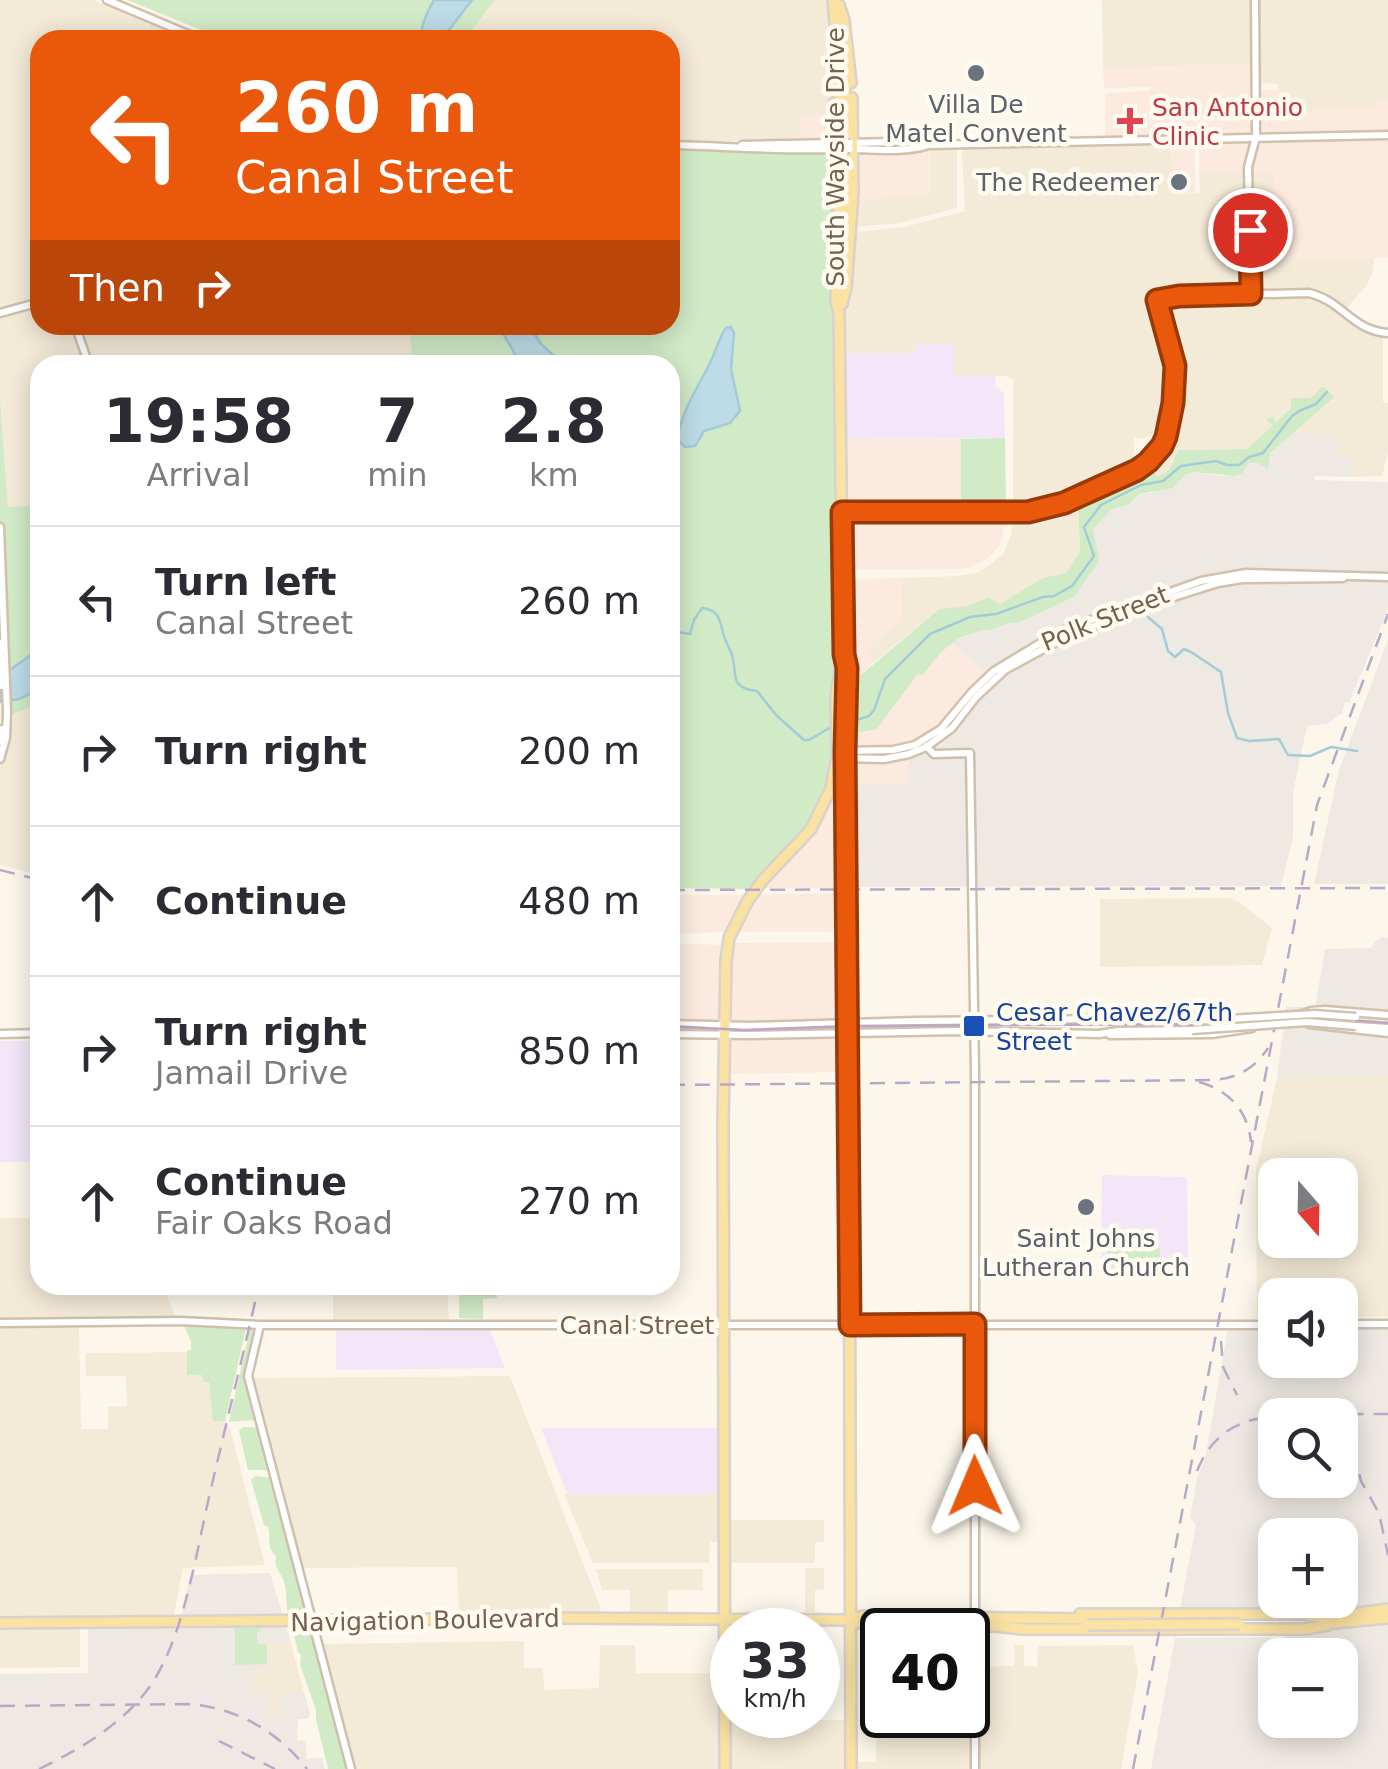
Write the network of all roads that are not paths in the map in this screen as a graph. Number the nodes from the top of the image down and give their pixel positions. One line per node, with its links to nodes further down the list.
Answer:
1 (107, 0): 4 (street)
2 (1255, 0): 6 (street)
3 (836, 2): 8 (main road); 9 (main road); 12 (main road, South Wayside Drive)
4 (178, 30)
5 (1388, 135): 6 (street)
6 (1256, 138): 9 (street); 10 (street)
7 (680, 146): 8 (street)
8 (835, 146): 9 (street, bridge); 12 (main road)
9 (852, 146): 12 (main road)
10 (1251, 294): 14 (street); 15 (street)
11 (30, 304): 13 (street)
12 (839, 306): 15 (main road, South Wayside Drive)
13 (0, 312)
14 (1388, 334)
15 (842, 512): 24 (main road, South Wayside Drive)
16 (0, 527): 19 (street)
17 (1388, 577): 22 (street, Polk Street)
18 (0, 643): 19 (street)
19 (3, 660): 20 (street)
20 (5, 711): 21 (street); 27 (street)
21 (0, 742)
22 (928, 744): 23 (street); 24 (street); 25 (street, Polk Street); 26 (street)
23 (952, 753): 26 (street); 31 (street)
24 (841, 754): 25 (street, Polk Street); 36 (main road, South Wayside Drive); 37 (main road)
25 (909, 754): 26 (street)
26 (934, 754)
27 (0, 759)
28 (1311, 1011): 29 (street); 30 (street); 33 (street)
29 (1388, 1017): 32 (street)
30 (1113, 1020): 31 (street); 35 (street)
31 (974, 1021): 36 (street); 38 (street)
32 (1356, 1022): 35 (street, bridge); 39 (street)
33 (1310, 1024): 39 (street); 43 (street)
34 (680, 1025): 37 (street)
35 (1192, 1025): 43 (street)
36 (849, 1028): 37 (street); 38 (street); 50 (main road, South Wayside Drive)
37 (724, 1030): 41 (street); 49 (main road)
38 (975, 1031): 43 (street); 45 (street)
39 (1388, 1031)
40 (30, 1033): 42 (street)
41 (680, 1033)
42 (0, 1034)
43 (1099, 1034)
44 (0, 1324): 48 (street, Canal Street)
45 (975, 1324): 50 (street, Canal Street); 51 (street, Canal Street); 53 (street)
46 (1358, 1324): 47 (street)
47 (1388, 1324)
48 (260, 1325): 49 (street, Canal Street); 61 (street)
49 (724, 1325): 50 (street, Canal Street); 52 (main road)
50 (850, 1325): 60 (main road, South Wayside Drive)
51 (1258, 1325)
52 (724, 1608)
53 (976, 1608)
54 (1388, 1609): 56 (main road, Navigation Boulevard)
55 (860, 1617): 60 (main road, Navigation Boulevard)
56 (1361, 1617): 57 (main road, Navigation Boulevard); 62 (main road, Navigation Boulevard)
57 (1388, 1618)
58 (710, 1619): 61 (main road, Navigation Boulevard)
59 (840, 1620): 60 (main road, Navigation Boulevard)
60 (850, 1620): 70 (main road, South Wayside Drive)
61 (312, 1621): 65 (main road, Navigation Boulevard); 68 (street)
62 (1328, 1621): 64 (main road, Navigation Boulevard, bridge); 64 (main road); 64 (main road)
63 (990, 1622): 64 (main road, Navigation Boulevard)
64 (998, 1622)
65 (0, 1624)
66 (725, 1738): 69 (main road)
67 (975, 1738): 71 (street)
68 (351, 1769)
69 (725, 1769)
70 (850, 1769)
71 (975, 1769)

